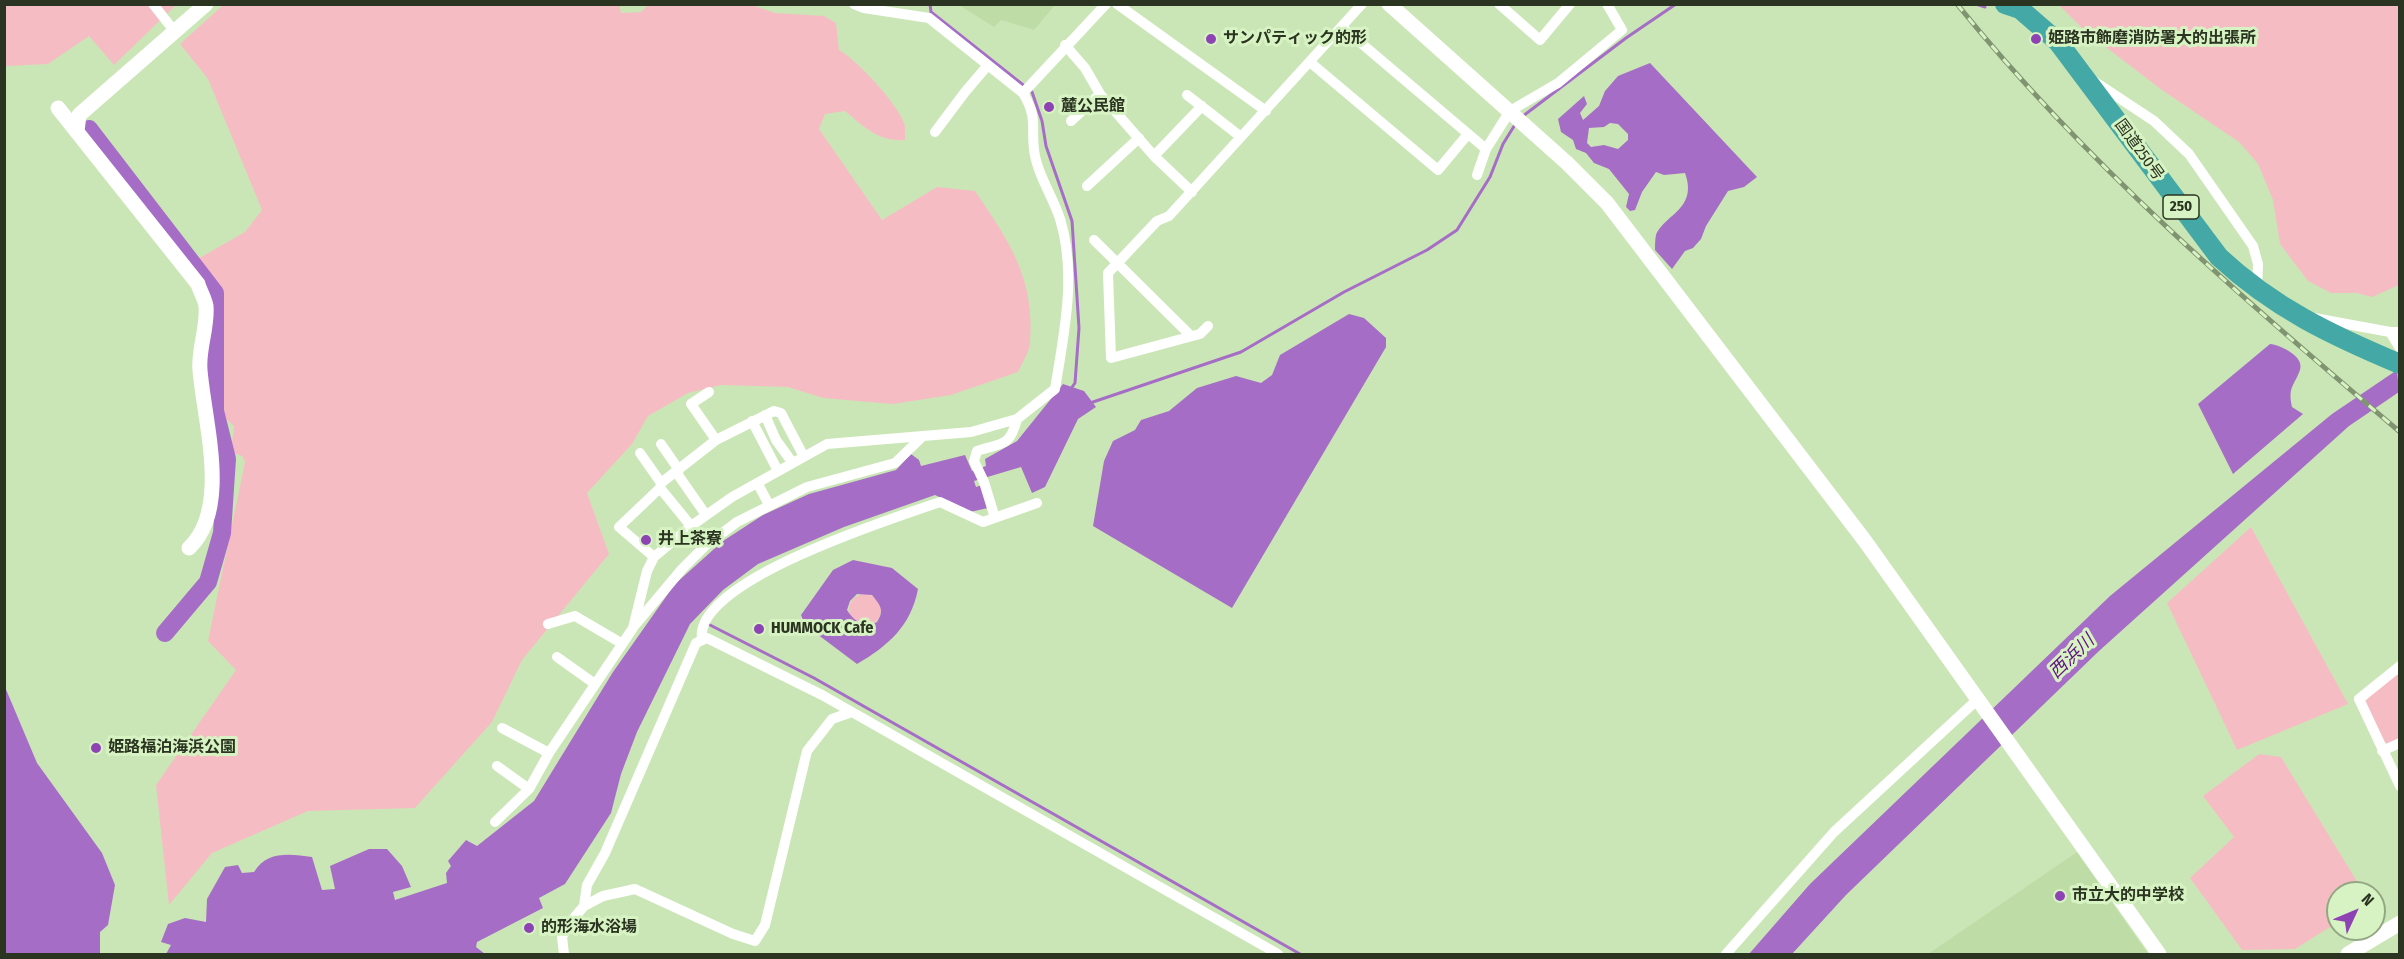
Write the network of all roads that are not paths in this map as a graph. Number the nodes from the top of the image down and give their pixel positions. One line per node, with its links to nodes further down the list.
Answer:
1 (153, 4): 13 (street)
2 (206, 4): 13 (street)
3 (854, 4): 16 (street)
4 (1106, 4): 14 (street)
5 (1117, 4): 23 (street)
6 (1362, 4): 12 (street)
7 (1389, 4): 24 (street)
8 (1499, 4): 9 (street)
9 (1570, 4)
10 (1607, 4): 24 (street)
11 (2005, 4): 17 (highway, 国道250号 / 250)
12 (1342, 27): 15 (street); 28 (street)
13 (175, 32): 26 (street)
14 (1065, 45): 18 (street); 19 (street)
15 (1311, 63): 23 (street); 28 (street)
16 (988, 65): 18 (street); 27 (street)
17 (2084, 76): 38 (highway, 国道250号 / 250); 38 (street)
18 (1023, 93): 46 (street)
19 (1100, 94): 25 (street); 30 (street)
20 (1187, 95): 21 (street)
21 (1202, 106): 29 (street); 32 (street)
22 (58, 108): 26 (street)
23 (1266, 111): 29 (street)
24 (1516, 117): 31 (street); 73 (street)
25 (1071, 121)
26 (77, 131): 64 (street)
27 (936, 132)
28 (1468, 134): 31 (street)
29 (1241, 137): 35 (street)
30 (1139, 138): 32 (street); 34 (street)
31 (1486, 149): 33 (street)
32 (1154, 156): 35 (street)
33 (1477, 175)
34 (1087, 186)
35 (1191, 192): 37 (street)
36 (1095, 240): 37 (street)
37 (1119, 262): 42 (street); 42 (street)
38 (2258, 290): 39 (highway, 国道250号 / 250)
39 (2299, 318): 41 (street); 43 (highway, 国道250号 / 250)
40 (1208, 326): 42 (street)
41 (2395, 332): 43 (street)
42 (1191, 336)
43 (2399, 359)
44 (710, 392): 49 (street)
45 (765, 416): 47 (street); 52 (street); 53 (street)
46 (1017, 419): 48 (street); 61 (street)
47 (752, 421): 49 (street); 55 (street)
48 (923, 436): 52 (street); 59 (street)
49 (716, 440): 54 (street)
50 (661, 444): 54 (street)
51 (640, 453): 57 (street)
52 (803, 455): 53 (street)
53 (792, 462): 55 (street)
54 (678, 471): 57 (street); 60 (street)
55 (778, 471): 56 (street)
56 (758, 484): 59 (street); 60 (street)
57 (660, 486): 62 (street); 65 (street)
58 (1037, 503): 61 (street)
59 (769, 505): 63 (street)
60 (706, 515): 62 (street)
61 (995, 518): 68 (street)
62 (690, 526): 63 (street); 65 (street)
63 (705, 546): 67 (street)
64 (189, 548)
65 (654, 557): 67 (street)
66 (548, 624): 69 (street)
67 (633, 628): 69 (street)
68 (702, 639): 74 (street); 83 (street)
69 (621, 643): 72 (street)
70 (557, 657): 72 (street)
71 (2400, 666): 77 (street)
72 (595, 684): 78 (street)
73 (1981, 701): 87 (street); 88 (street)
74 (852, 712): 83 (street); 86 (street)
75 (502, 728): 78 (street)
76 (2400, 743): 77 (street)
77 (2382, 751): 80 (street)
78 (549, 753): 81 (street)
79 (497, 766): 81 (street)
80 (2400, 786)
81 (530, 789): 82 (street)
82 (495, 822)
83 (584, 906): 85 (street)
84 (2400, 924): 89 (street)
85 (564, 954)
86 (1278, 954)
87 (1726, 954)
88 (2159, 954)
89 (2348, 954)

